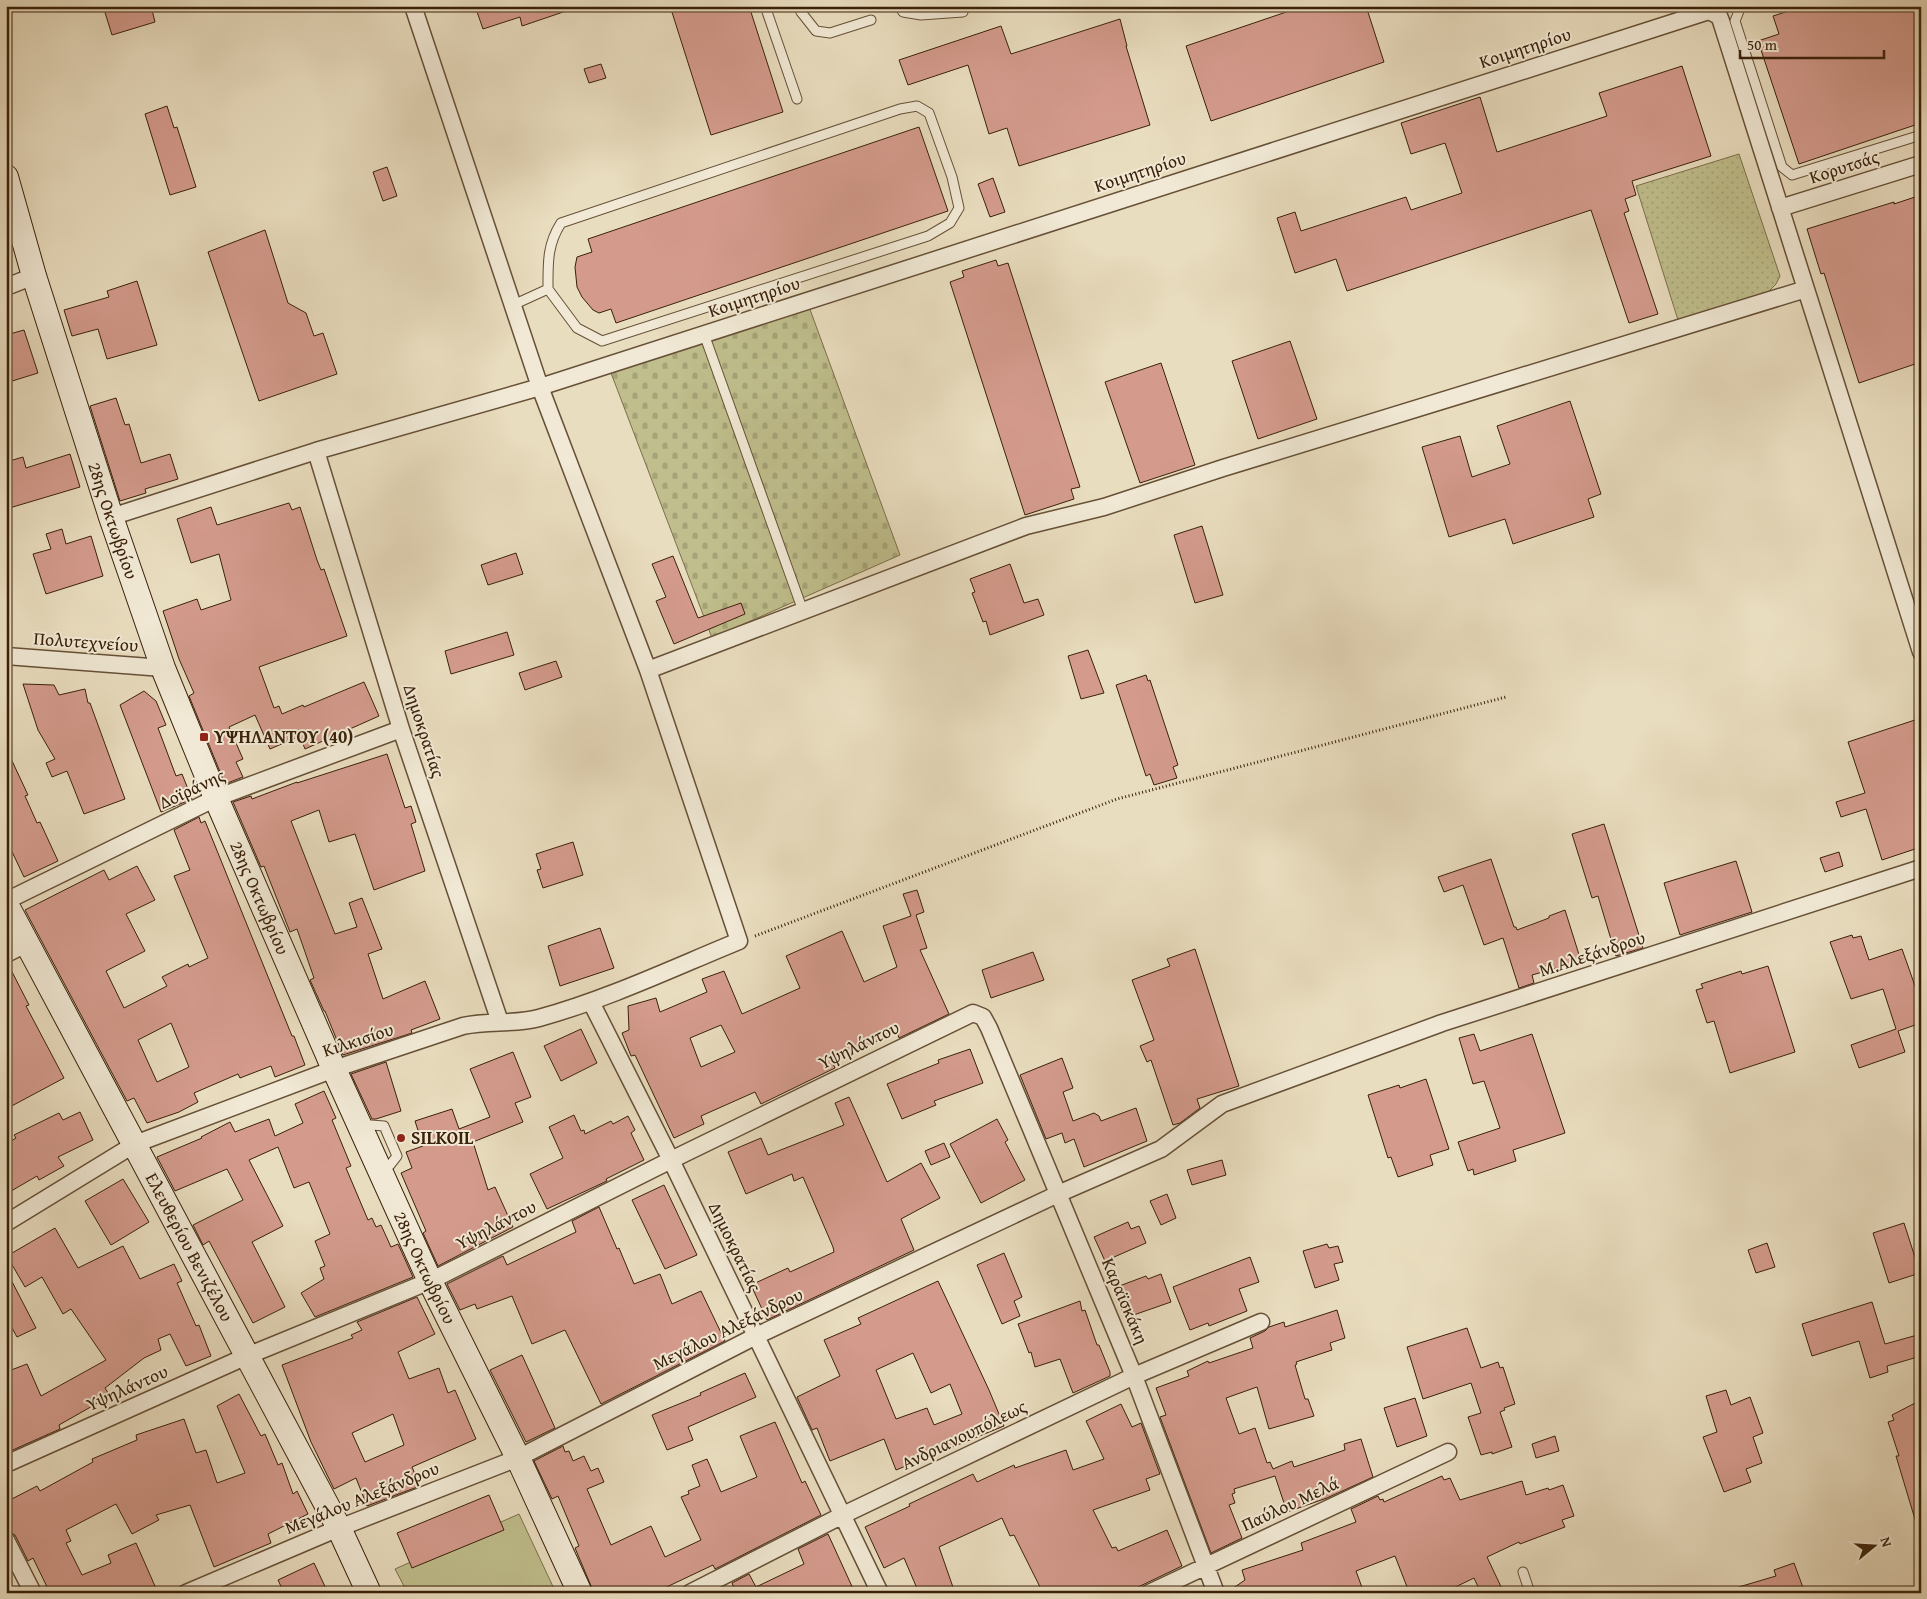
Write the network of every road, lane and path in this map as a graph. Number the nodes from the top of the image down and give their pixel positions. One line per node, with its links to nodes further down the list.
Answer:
1 (413, 6): 17 (street)
2 (765, 6): 8 (lane)
3 (799, 6): 7 (lane)
4 (899, 6): 6 (lane)
5 (1741, 6): 9 (lane)
6 (963, 12)
7 (872, 20)
8 (797, 99)
9 (1921, 135)
10 (1921, 164): 12 (street, Κορυτσάς)
11 (6, 177): 13 (main road, 28ης Οκτωβρίου)
12 (1780, 208): 16 (street); 18 (street, Κοιμητηρίου)
13 (34, 276): 14 (street); 21 (main road, 28ης Οκτωβρίου)
14 (6, 287)
15 (548, 289): 15 (lane); 17 (lane)
16 (1806, 289): 22 (street); 23 (street)
17 (513, 305): 19 (street)
18 (704, 334): 19 (street, Κοιμητηρίου); 22 (lane)
19 (540, 387): 20 (street, Κοιμητηρίου); 26 (street)
20 (316, 452): 21 (street, Κοιμητηρίου); 28 (street, Δημοκρατίας)
21 (111, 517): 25 (main road, 28ης Οκτωβρίου)
22 (803, 611): 26 (street)
23 (1921, 652)
24 (6, 656): 25 (street, Πολυτεχνείου)
25 (163, 668): 29 (main road, 28ης Οκτωβρίου)
26 (648, 670): 32 (street)
27 (1506, 697): 32 (path)
28 (401, 729): 29 (street, Δοϊράνης); 35 (street, Δημοκρατίας)
29 (216, 798): 31 (street, Δοϊράνης); 37 (main road, 28ης Οκτωβρίου)
30 (1921, 868): 38 (street, Μ.Αλεξάνδρου)
31 (6, 903): 33 (main road, Ελευθερίου Βενιζέλου)
32 (739, 941): 34 (street, Κιλκισίου)
33 (16, 949): 40 (main road, Ελευθερίου Βενιζέλου)
34 (591, 1002): 35 (street, Κιλκισίου); 41 (street, Δημοκρατίας)
35 (500, 1022): 37 (street, Κιλκισίου)
36 (989, 1028): 41 (street, Υψηλάντου); 43 (street, Καραϊσκάκη)
37 (334, 1069): 40 (street, Κιλκισίου); 45 (main road, 28ης Οκτωβρίου)
38 (1278, 1082): 43 (street, Μεγάλου Αλεξάνδρου)
39 (371, 1125): 42 (lane)
40 (135, 1144): 44 (street, Κιλκισίου); 48 (main road, Ελευθερίου Βενιζέλου)
41 (671, 1160): 45 (street, Υψηλάντου); 47 (street, Δημοκρατίας)
42 (390, 1165)
43 (1058, 1194): 47 (street, Μεγάλου Αλεξάνδρου); 49 (street, Καραϊσκάκη)
44 (6, 1223)
45 (430, 1281): 48 (street, Υψηλάντου); 51 (main road, 28ης Οκτωβρίου)
46 (1261, 1322): 49 (street, Ανδριανουπόλεως)
47 (756, 1336): 51 (street, Μεγάλου Αλεξάνδρου); 53 (street, Δημοκρατίας)
48 (247, 1356): 52 (street, Υψηλάντου); 54 (main road, Ελευθερίου Βενιζέλου)
49 (1134, 1376): 53 (street, Ανδριανουπόλεως); 56 (street, Καραϊσκάκη)
50 (1448, 1452): 56 (street, Παύλου Μελά)
51 (518, 1458): 54 (street, Μεγάλου Αλεξάνδρου); 61 (main road, 28ης Οκτωβρίου)
52 (6, 1464)
53 (843, 1515): 62 (street, Ανδριανουπόλεως); 63 (street, Δημοκρατίας)
54 (339, 1528): 59 (street, Μεγάλου Αλεξάνδρου); 60 (main road, Ελευθερίου Βενιζέλου)
55 (6, 1540): 58 (street)
56 (1206, 1566): 64 (street, Παύλου Μελά); 65 (street, Καραϊσκάκη)
57 (1522, 1572): 66 (lane)
58 (33, 1593)
59 (186, 1593)
60 (369, 1593)
61 (580, 1593)
62 (690, 1593)
63 (880, 1593)
64 (1149, 1593)
65 (1216, 1593)
66 (1530, 1593)

